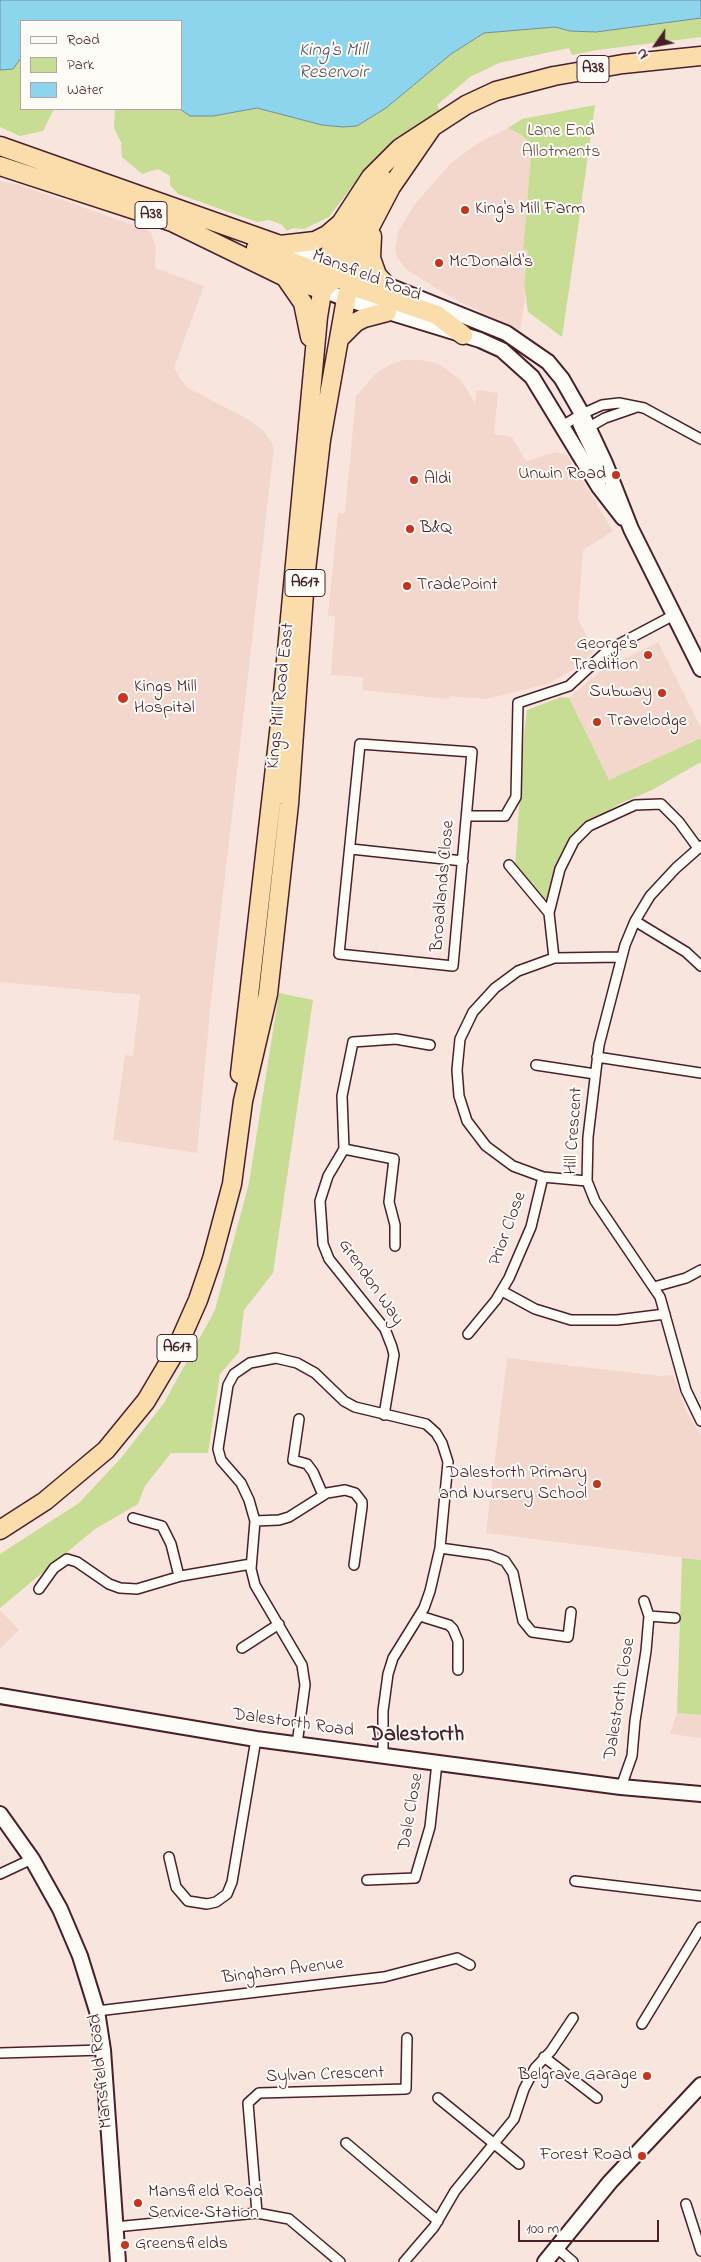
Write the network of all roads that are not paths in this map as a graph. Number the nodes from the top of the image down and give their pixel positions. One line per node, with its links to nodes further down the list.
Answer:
1 (701, 56): 2 (highway, A38)
2 (431, 129): 4 (highway, A38); 8 (highway, A38)
3 (0, 146): 6 (highway, Mansfield Road / A38)
4 (410, 160): 7 (highway, A617); 11 (highway)
5 (0, 166): 10 (highway, Mansfield Road / A38)
6 (211, 221): 9 (highway, Mansfield Road / A38); 11 (highway)
7 (373, 221): 11 (highway, A617); 12 (highway)
8 (341, 222): 9 (highway); 11 (highway, A617)
9 (280, 246): 11 (main road, Mansfield Road)
10 (285, 277): 11 (highway, Mansfield Road / A38); 16 (highway)
11 (337, 280): 12 (main road, Mansfield Road); 13 (main road, Mansfield Road); 14 (highway); 15 (highway, Kings Mill Road East / A617); 16 (highway, Kings Mill Road East / A617); 20 (highway)
12 (385, 284): 18 (main road, Mansfield Road)
13 (387, 312): 14 (main road, Mansfield Road); 15 (highway)
14 (463, 335): 19 (main road, Mansfield Road)
15 (339, 340): 40 (highway, Kings Mill Road East / A617)
16 (314, 357): 20 (highway, Kings Mill Road East / A617)
17 (639, 406): 18 (street); 19 (street); 21 (street)
18 (582, 414): 19 (main road, Mansfield Road); 19 (street)
19 (575, 431): 22 (main road, Mansfield Road); 22 (main road, Mansfield Road)
20 (306, 432): 40 (highway, Kings Mill Road East / A617)
21 (701, 439)
22 (631, 529): 23 (main road, Mansfield Road)
23 (674, 615): 24 (main road, Mansfield Road); 25 (street)
24 (701, 668)
25 (467, 816): 27 (street, Broadlands Close); 28 (street, Broadlands Close)
26 (699, 847): 30 (street); 31 (street, Hill Crescent)
27 (351, 849): 28 (street); 28 (street, Broadlands Close)
28 (463, 861)
29 (509, 865): 30 (street)
30 (549, 913): 33 (street)
31 (635, 921): 32 (street, Hill Crescent); 34 (street)
32 (621, 957): 33 (street); 36 (street, Hill Crescent)
33 (554, 958): 42 (street)
34 (701, 966)
35 (430, 1045): 41 (street)
36 (597, 1057): 38 (street); 39 (street, Hill Crescent)
37 (536, 1065): 39 (street)
38 (701, 1073)
39 (595, 1074): 43 (street, Hill Crescent)
40 (243, 1101): 56 (highway, Kings Mill Road East / A617)
41 (344, 1149): 44 (street); 50 (street, Grendon Way)
42 (543, 1177): 43 (street); 47 (street, Prior Close)
43 (587, 1181): 46 (street, Hill Crescent)
44 (395, 1246)
45 (701, 1270): 46 (street)
46 (654, 1287): 48 (street, Hill Crescent)
47 (502, 1291): 48 (street, Prior Close); 49 (street, Prior Close)
48 (665, 1314): 52 (street, Hill Crescent)
49 (468, 1334)
50 (384, 1415): 55 (street); 57 (street)
51 (299, 1419): 53 (street)
52 (701, 1421)
53 (323, 1495): 55 (street); 59 (street)
54 (133, 1518): 60 (street)
55 (255, 1521): 58 (street)
56 (0, 1530)
57 (440, 1548): 63 (street); 64 (street)
58 (251, 1564): 60 (street); 67 (street)
59 (354, 1565)
60 (179, 1576): 61 (street)
61 (39, 1589)
62 (644, 1601): 65 (street, Dalestorth Close)
63 (570, 1612)
64 (420, 1616): 69 (street); 73 (street)
65 (649, 1616): 66 (street, Dalestorth Close); 75 (street, Dalestorth Close)
66 (675, 1618)
67 (278, 1624): 68 (street); 72 (street)
68 (242, 1648)
69 (458, 1670)
70 (0, 1696): 71 (main road, Dalestorth Road)
71 (256, 1738): 72 (main road, Dalestorth Road); 78 (street)
72 (297, 1744): 73 (main road, Dalestorth Road)
73 (383, 1756): 74 (main road, Dalestorth Road)
74 (437, 1763): 75 (main road, Dalestorth Road); 81 (street, Dale Close)
75 (620, 1787): 76 (main road, Dalestorth Road)
76 (701, 1794)
77 (0, 1814): 79 (main road, Mansfield Road)
78 (169, 1858)
79 (32, 1859): 80 (street); 86 (main road, Mansfield Road)
80 (0, 1874)
81 (366, 1880)
82 (575, 1881): 83 (street)
83 (701, 1896)
84 (701, 1927): 88 (street)
85 (470, 1965): 86 (street, Bingham Avenue)
86 (97, 2011): 90 (main road, Mansfield Road)
87 (573, 2018): 92 (street)
88 (642, 2024)
89 (407, 2038): 100 (street, Sylvan Crescent)
90 (103, 2050): 91 (street); 102 (main road, Mansfield Road)
91 (0, 2053)
92 (544, 2057): 95 (street); 97 (street)
93 (701, 2085): 103 (main road)
94 (438, 2098): 97 (street)
95 (597, 2098)
96 (346, 2143): 101 (street)
97 (494, 2145): 98 (street); 101 (street)
98 (519, 2164)
99 (686, 2204): 104 (street)
100 (257, 2213): 102 (street); 106 (street)
101 (438, 2221): 107 (street)
102 (115, 2227): 105 (main road, Mansfield Road)
103 (557, 2248): 108 (main road); 109 (street)
104 (701, 2251)
105 (118, 2262)
106 (340, 2262)
107 (404, 2262)
108 (545, 2262)
109 (574, 2262)

